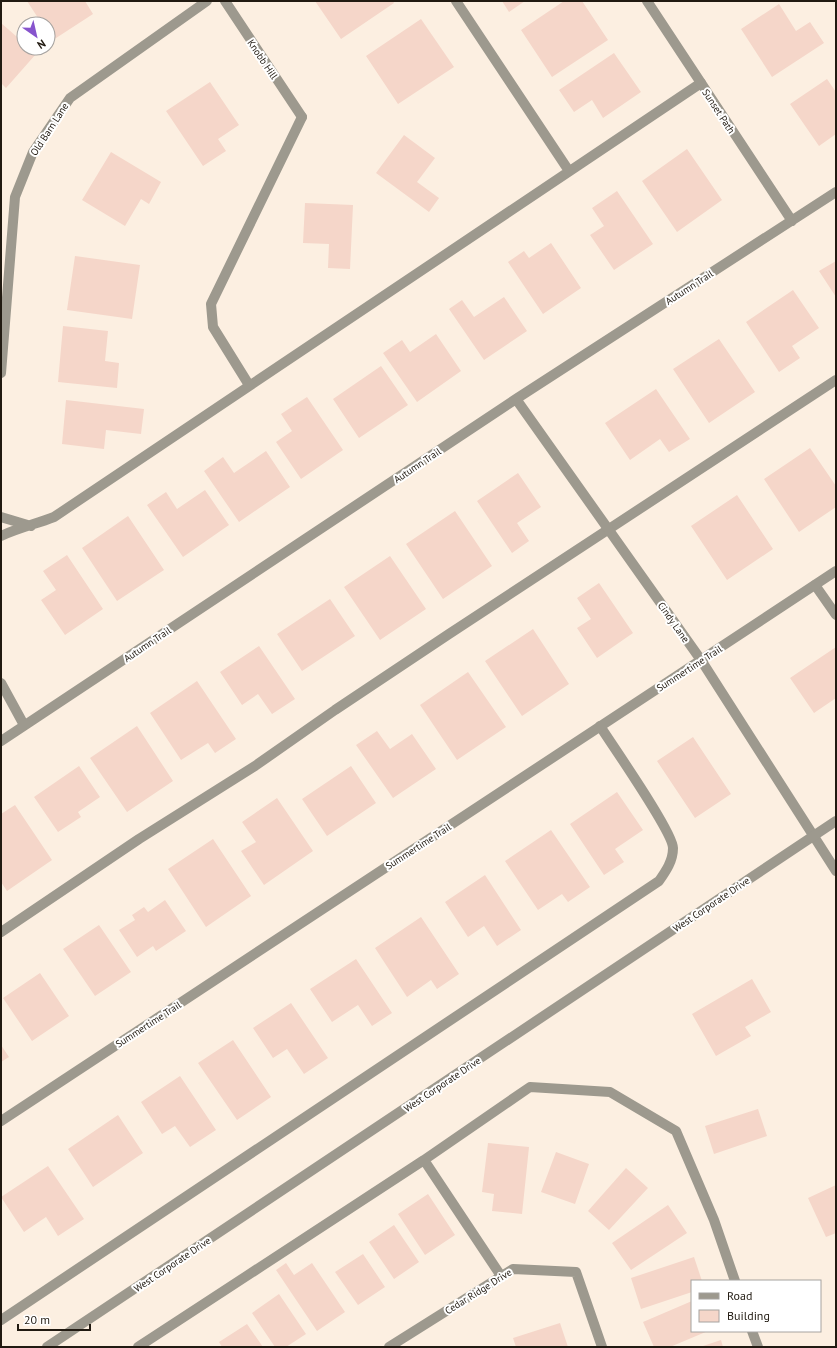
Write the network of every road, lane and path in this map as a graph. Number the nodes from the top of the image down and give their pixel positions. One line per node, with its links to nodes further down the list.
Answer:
1 (207, 1): 9 (street, Old Barn Lane)
2 (225, 1): 11 (street, Knobb Hill)
3 (456, 1): 6 (street)
4 (647, 1): 5 (street, Sunset Path)
5 (701, 83): 6 (street); 8 (street, Sunset Path)
6 (569, 171): 11 (street)
7 (836, 192): 8 (street, Autumn Trail)
8 (792, 221): 12 (street, Autumn Trail)
9 (1, 373)
10 (836, 380): 15 (street)
11 (249, 385): 14 (street)
12 (516, 399): 15 (street, Cindy Lane); 22 (street, Autumn Trail)
13 (1, 517): 14 (street)
14 (33, 526): 16 (street)
15 (609, 530): 20 (street, Cindy Lane); 28 (street)
16 (1, 536)
17 (836, 571): 18 (street, Summertime Trail)
18 (815, 585): 19 (street); 20 (street, Summertime Trail)
19 (836, 615)
20 (701, 660): 23 (street, Summertime Trail); 26 (street, Cindy Lane)
21 (1, 683): 22 (street)
22 (24, 725): 24 (street, Autumn Trail)
23 (600, 726): 29 (street, Summertime Trail); 33 (street)
24 (1, 741)
25 (836, 821): 26 (street, West Corporate Drive)
26 (814, 836): 27 (street, Cindy Lane); 35 (street, West Corporate Drive)
27 (836, 871)
28 (1, 932)
29 (1, 1121)
30 (424, 1160): 31 (street); 32 (street); 36 (street)
31 (501, 1276): 37 (street, Cedar Ridge Drive); 38 (street, Cedar Ridge Drive)
32 (735, 1280)
33 (1, 1320)
34 (752, 1332): 39 (street)
35 (47, 1347)
36 (138, 1347)
37 (389, 1347)
38 (602, 1347)
39 (758, 1347)

